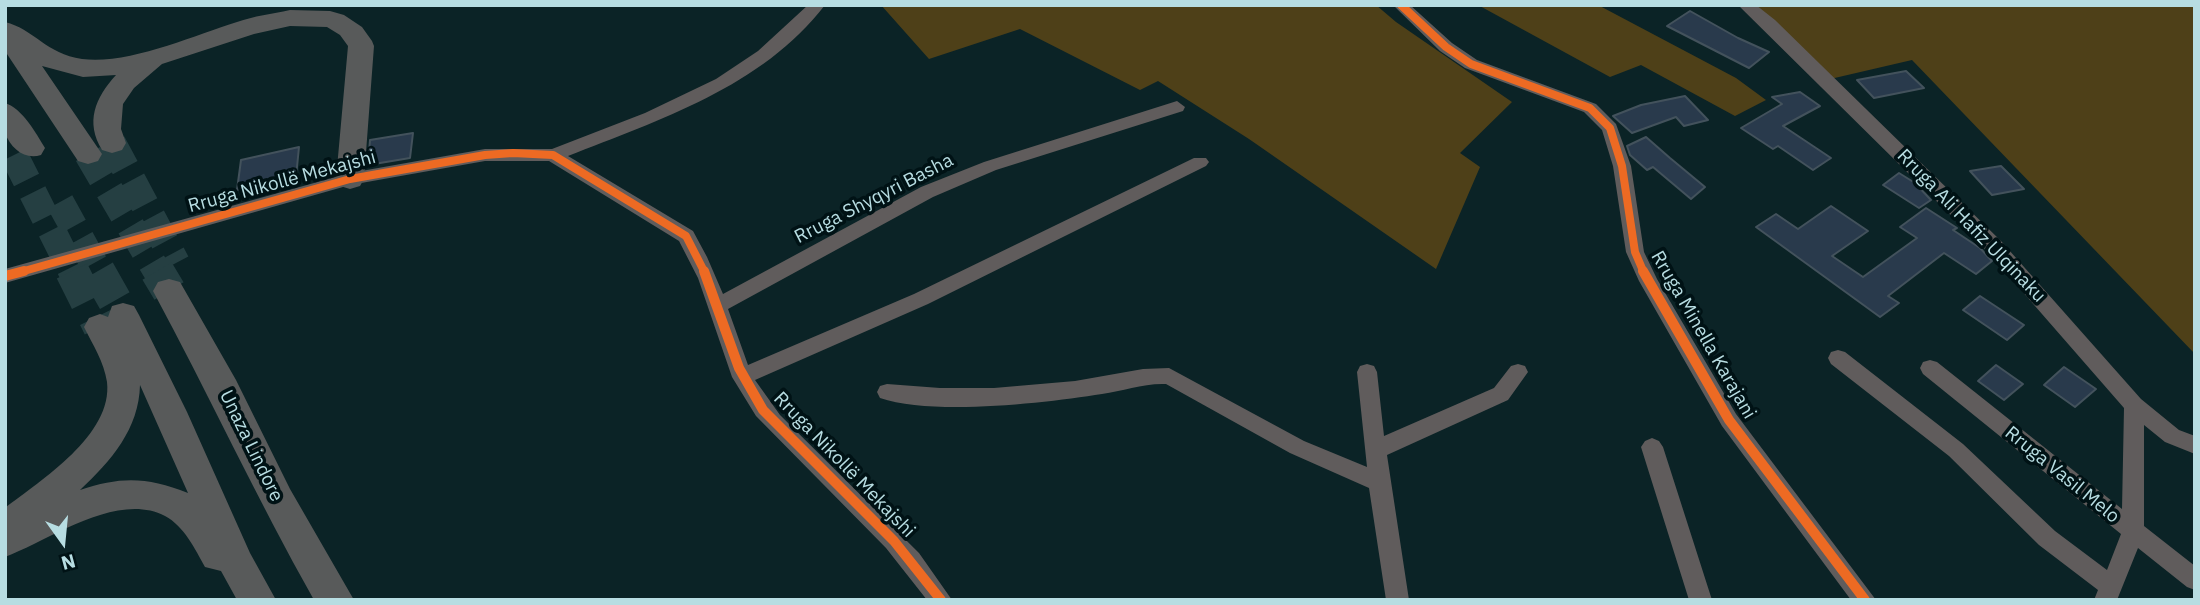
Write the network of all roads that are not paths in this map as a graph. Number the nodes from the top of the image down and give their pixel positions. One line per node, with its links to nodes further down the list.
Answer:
1 (817, 5): 9 (street)
2 (1401, 5): 37 (street, Rruga Minella Karajani)
3 (1746, 5): 21 (street, Rruga Ali Hafiz Ulqinaku)
4 (5, 30): 5 (highway); 5 (highway)
5 (163, 51): 11 (highway)
6 (1177, 107): 14 (street, Rruga Shyqyri Basha)
7 (5, 112): 8 (highway)
8 (17, 147)
9 (553, 155): 11 (street, Rruga Nikollë Mekajshi); 14 (street, Rruga Nikollë Mekajshi)
10 (1200, 162): 19 (street)
11 (350, 179): 12 (street, Rruga Nikollë Mekajshi)
12 (5, 276)
13 (178, 287): 33 (highway, Unaza Lindore)
14 (717, 306): 19 (street, Rruga Nikollë Mekajshi)
15 (1838, 358): 30 (street)
16 (1930, 368): 27 (street, Rruga Vasil Melo)
17 (1367, 372): 24 (street)
18 (1518, 372): 24 (street)
19 (742, 377): 34 (street, Rruga Nikollë Mekajshi)
20 (887, 392): 25 (street)
21 (2134, 405): 22 (street, Rruga Ali Hafiz Ulqinaku); 27 (street)
22 (2195, 445)
23 (1652, 447): 36 (street)
24 (1375, 450): 25 (street)
25 (1379, 482): 35 (street)
26 (5, 529): 32 (highway)
27 (2133, 532): 29 (street, Rruga Vasil Melo); 30 (street)
28 (5, 541): 31 (highway)
29 (2195, 580)
30 (2109, 594)
31 (244, 600)
32 (257, 600)
33 (334, 600)
34 (941, 600)
35 (1398, 600)
36 (1701, 600)
37 (1865, 600)

